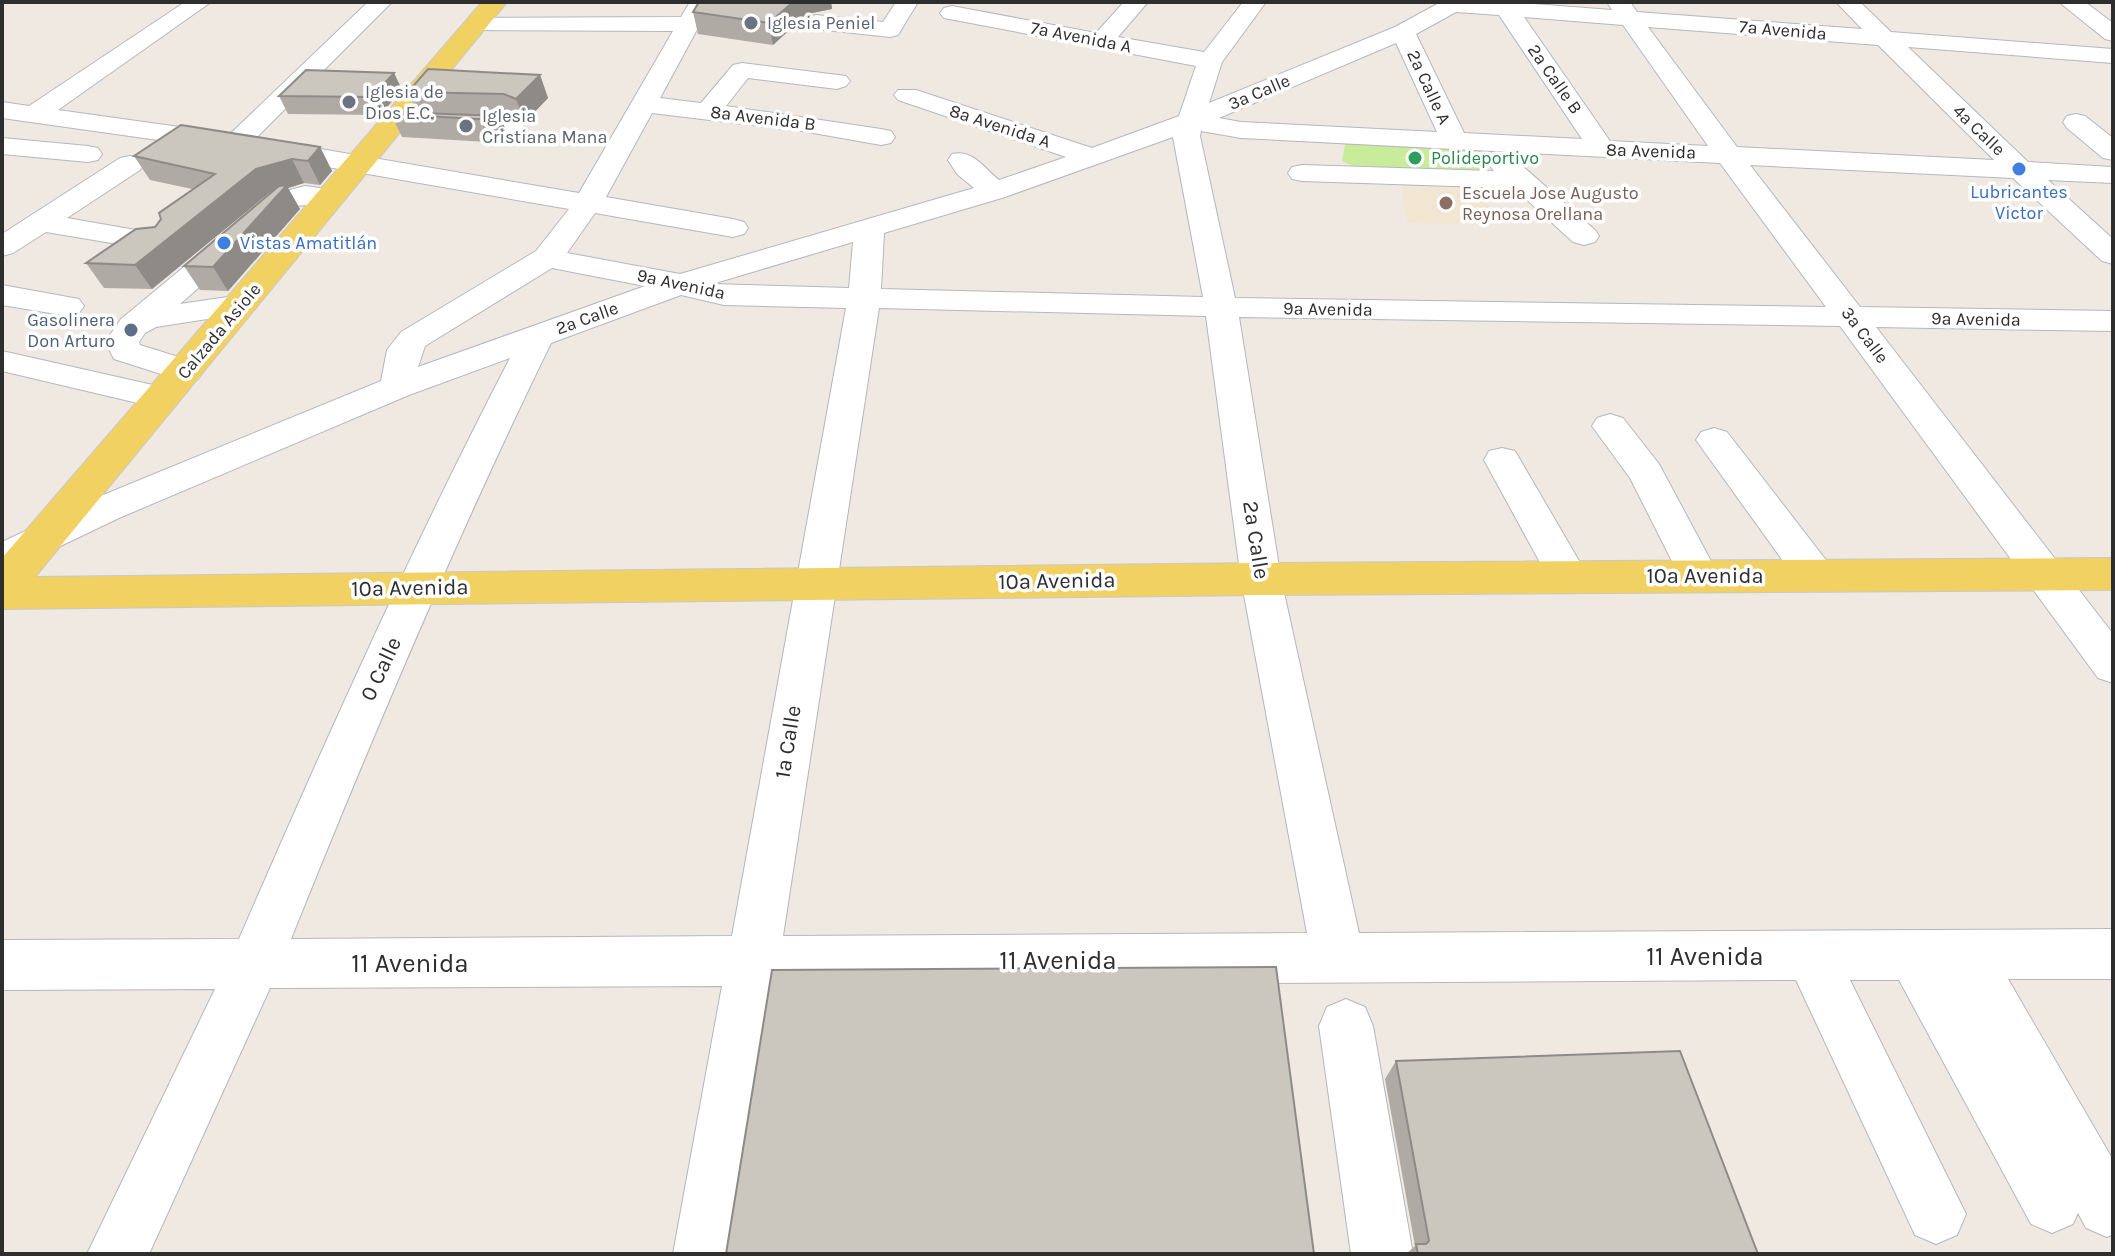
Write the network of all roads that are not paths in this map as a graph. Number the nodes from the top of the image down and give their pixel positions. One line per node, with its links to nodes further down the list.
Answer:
1 (200, 2): 27 (street)
2 (381, 2): 37 (street)
3 (907, 2): 16 (street)
4 (1006, 2): 15 (street)
5 (1137, 2): 20 (street)
6 (1255, 2): 22 (street, 2a Calle)
7 (1847, 2): 19 (street, 4a Calle)
8 (2070, 2): 18 (street)
9 (1456, 4): 10 (street, 7a Avenida); 17 (street, 3a Calle)
10 (1506, 9): 11 (street, 7a Avenida); 39 (street, 2a Calle B)
11 (1624, 10): 19 (street, 7a Avenida); 42 (street, 3a Calle)
12 (486, 12): 13 (street); 32 (main road, Calzada Asiole)
13 (695, 13): 24 (street)
14 (952, 13): 15 (street, 7a Avenida A)
15 (987, 20): 20 (street, 7a Avenida A)
16 (816, 22)
17 (1403, 32): 28 (street, 3a Calle); 36 (street, 2a Calle A)
18 (2113, 34)
19 (1884, 38): 21 (street, 7a Avenida); 47 (street, 4a Calle)
20 (1101, 41): 22 (street, 7a Avenida A)
21 (2113, 56)
22 (1210, 61): 28 (street, 2a Calle)
23 (907, 95): 44 (street, 8a Avenida A)
24 (645, 104): 26 (street, 8a Avenida B); 55 (street)
25 (2, 110): 27 (street)
26 (708, 111): 30 (street, 8a Avenida B); 30 (street)
27 (36, 113): 31 (street)
28 (1190, 121): 34 (street, 8a Avenida); 44 (street, 2a Calle); 70 (street, 2a Calle)
29 (2076, 122): 41 (street)
30 (802, 123): 35 (street, 8a Avenida B)
31 (129, 126): 37 (street); 43 (street)
32 (390, 126): 33 (street); 46 (main road, Calzada Asiole)
33 (512, 128)
34 (1316, 134): 36 (street, 8a Avenida); 49 (street)
35 (881, 137)
36 (1467, 142): 39 (street, 8a Avenida); 52 (street, 2a Calle A)
37 (236, 143): 46 (street)
38 (2, 146): 40 (street)
39 (1603, 150): 42 (street, 8a Avenida)
40 (45, 151): 43 (street); 51 (street)
41 (2113, 152)
42 (1727, 153): 47 (street, 8a Avenida); 72 (street, 3a Calle)
43 (88, 154): 56 (street)
44 (1093, 157): 53 (street, 2a Calle)
45 (962, 160): 53 (street)
46 (358, 164): 54 (main road, Calzada Asiole); 55 (street)
47 (2019, 169): 50 (street, 8a Avenida); 62 (street, 4a Calle)
48 (1302, 173): 49 (street)
49 (1347, 174): 52 (street)
50 (2113, 175)
51 (2, 176)
52 (1521, 180): 59 (street, 2a Calle A)
53 (995, 191): 58 (street, 2a Calle)
54 (331, 197): 64 (street); 65 (main road, Calzada Asiole)
55 (588, 203): 57 (street); 63 (street)
56 (41, 222): 60 (street); 61 (street)
57 (733, 228)
58 (869, 229): 66 (street, 2a Calle); 68 (street, 1a Calle)
59 (1584, 236)
60 (159, 242)
61 (2, 247)
62 (2113, 255)
63 (547, 258): 66 (street, 9a Avenida); 80 (street)
64 (202, 266): 65 (street); 74 (street)
65 (259, 283): 71 (street); 78 (main road, Calzada Asiole)
66 (683, 284): 68 (street, 9a Avenida); 75 (street, 2a Calle)
67 (2, 295): 69 (street)
68 (864, 299): 70 (street, 9a Avenida); 94 (street, 1a Calle)
69 (68, 306)
70 (1221, 307): 72 (street, 9a Avenida); 93 (street, 2a Calle)
71 (197, 311): 74 (street); 77 (street)
72 (1851, 316): 73 (street, 9a Avenida); 88 (street, 3a Calle)
73 (2113, 321)
74 (139, 322): 77 (street)
75 (538, 336): 80 (street, 2a Calle); 96 (street, 0 Calle)
76 (2, 361): 79 (street)
77 (152, 361): 78 (street)
78 (186, 371): 82 (main road, Calzada Asiole)
79 (66, 376): 81 (street); 82 (street)
80 (397, 387): 86 (street, 2a Calle)
81 (2, 391)
82 (163, 398): 86 (main road, Calzada Asiole)
83 (1610, 426): 91 (street)
84 (1714, 440): 90 (street)
85 (1502, 460): 92 (street)
86 (44, 540): 87 (street, 2a Calle); 95 (main road, Calzada Asiole)
87 (2, 559)
88 (2042, 574): 89 (main road, 10a Avenida); 90 (main road, 10a Avenida); 98 (street, 3a Calle)
89 (2113, 574)
90 (1815, 575): 91 (main road, 10a Avenida)
91 (1699, 576): 92 (main road, 10a Avenida)
92 (1568, 577): 93 (main road, 10a Avenida)
93 (1261, 579): 94 (main road, 10a Avenida); 102 (street, 2a Calle)
94 (815, 584): 96 (main road, 10a Avenida); 103 (street, 1a Calle)
95 (2, 585)
96 (418, 587): 97 (main road, 10a Avenida); 104 (street, 0 Calle)
97 (2, 593)
98 (2113, 666)
99 (2113, 954): 100 (street, 11 Avenida)
100 (1939, 955): 101 (street, 11 Avenida); 107 (street); 108 (street)
101 (1811, 956): 102 (street, 11 Avenida); 109 (street)
102 (1338, 958): 103 (street, 11 Avenida)
103 (752, 961): 104 (street, 11 Avenida); 111 (street, 1a Calle)
104 (255, 963): 105 (street, 11 Avenida); 110 (street, 0 Calle)
105 (2, 965)
106 (1346, 1026): 112 (street)
107 (2052, 1203)
108 (2107, 1207)
109 (1936, 1214)
110 (118, 1254)
111 (704, 1254)
112 (1382, 1254)

